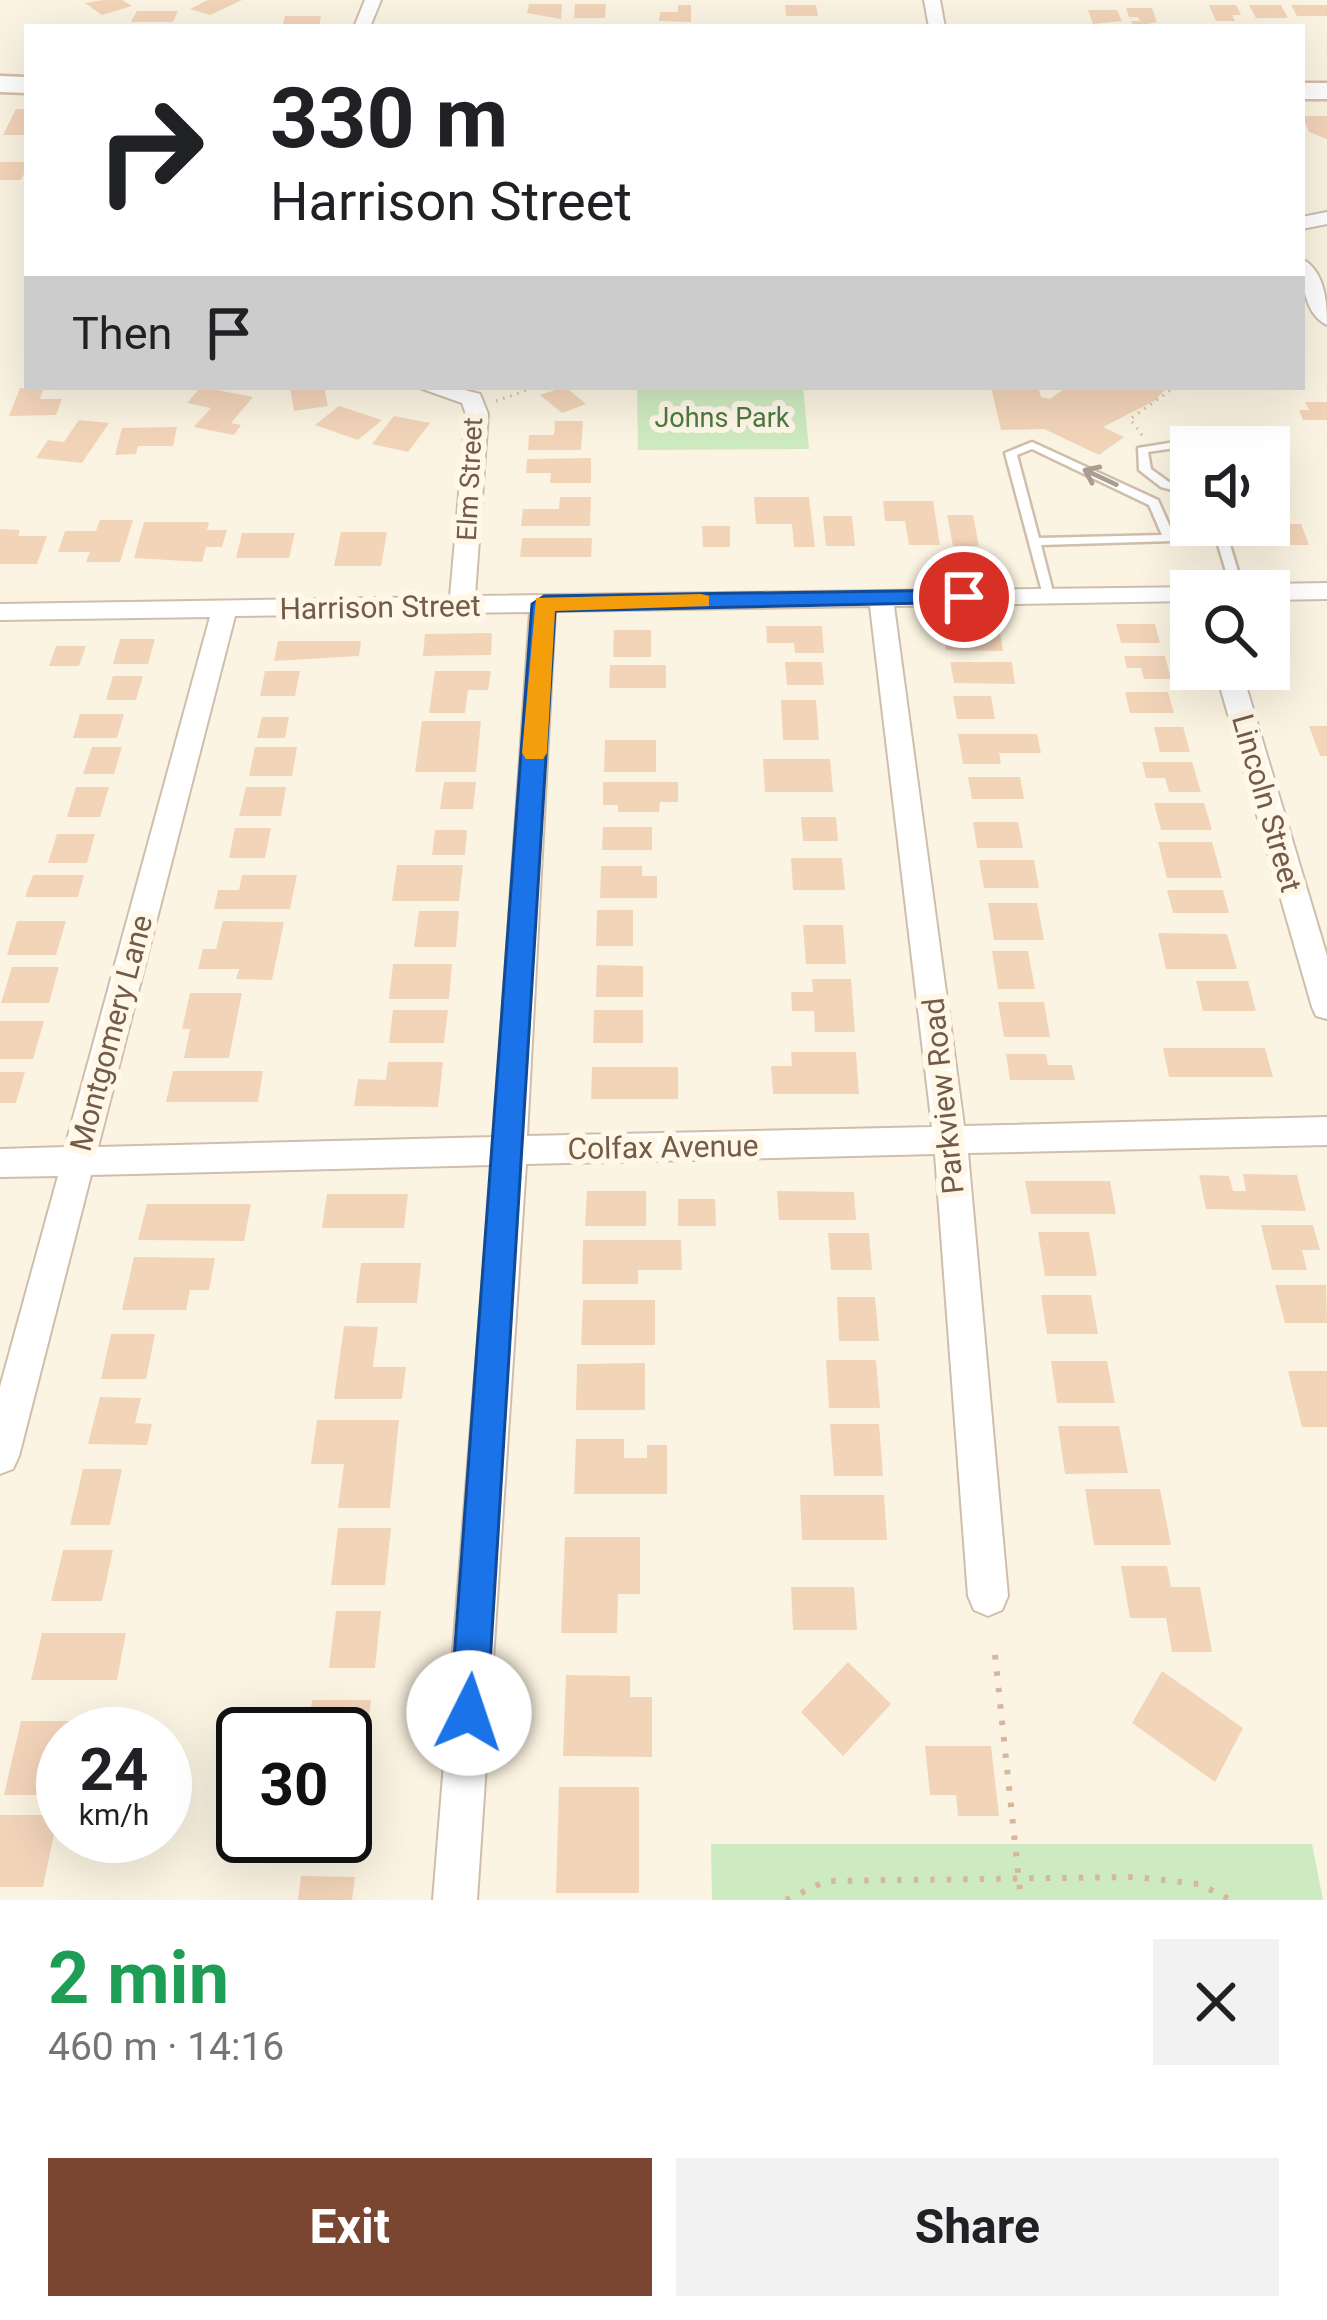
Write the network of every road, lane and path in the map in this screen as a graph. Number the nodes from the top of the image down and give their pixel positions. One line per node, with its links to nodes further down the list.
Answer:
1 (1305, 271): 2 (street)
2 (1327, 319)
3 (439, 390): 6 (street, Elm Street)
4 (527, 390): 6 (path)
5 (1170, 390): 7 (path)
6 (475, 408): 17 (street, Elm Street)
7 (1145, 440)
8 (1170, 446): 9 (lane)
9 (1170, 486)
10 (1033, 542): 10 (lane, one-way to 10); 14 (lane)
11 (1327, 591): 12 (street)
12 (1290, 592)
13 (1170, 593): 14 (street, Harrison Street)
14 (1048, 596): 15 (street, Harrison Street)
15 (881, 598): 16 (street, Harrison Street); 23 (street, Parkview Road)
16 (544, 604): 17 (street, Harrison Street); 24 (street)
17 (462, 605): 18 (street, Harrison Street)
18 (224, 610): 19 (street, Harrison Street); 25 (street, Montgomery Lane)
19 (0, 612)
20 (1234, 690): 21 (street, Lincoln Street)
21 (1327, 1006)
22 (1327, 1131): 23 (street, Colfax Avenue)
23 (950, 1140): 24 (street, Colfax Avenue); 28 (street, Parkview Road)
24 (510, 1151): 25 (street, Colfax Avenue); 31 (street)
25 (76, 1162): 26 (street, Colfax Avenue); 27 (street, Montgomery Lane)
26 (0, 1163)
27 (0, 1456)
28 (988, 1596)
29 (995, 1655): 30 (path)
30 (1018, 1878): 32 (path); 33 (path); 34 (path)
31 (455, 1900)
32 (787, 1900)
33 (1021, 1900)
34 (1231, 1900)

